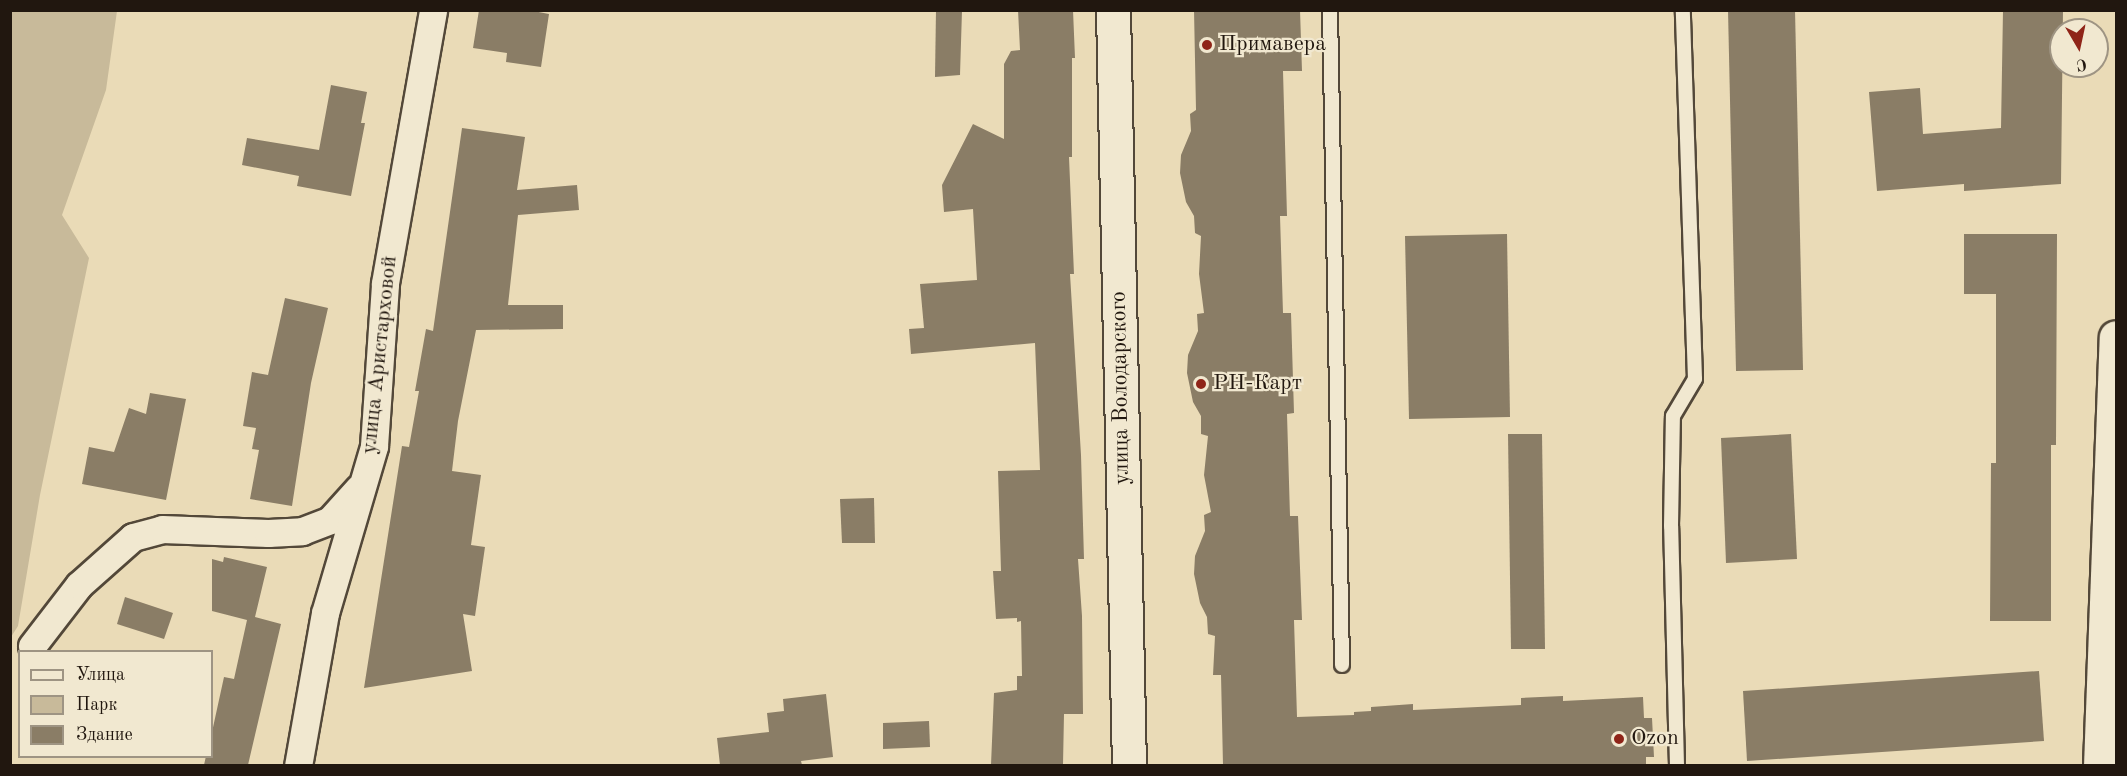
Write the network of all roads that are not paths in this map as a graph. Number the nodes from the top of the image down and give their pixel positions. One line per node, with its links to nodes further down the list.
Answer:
1 (433, 10): 7 (street, улица Аристарховой)
2 (1113, 10): 11 (street, улица Володарского)
3 (1330, 10): 9 (lane)
4 (1683, 10): 12 (lane)
5 (2116, 337): 6 (street)
6 (2115, 441): 13 (street)
7 (363, 484): 8 (street); 10 (street, улица Аристарховой)
8 (32, 646)
9 (1342, 665)
10 (298, 765)
11 (1129, 765)
12 (1677, 765)
13 (2100, 765)

